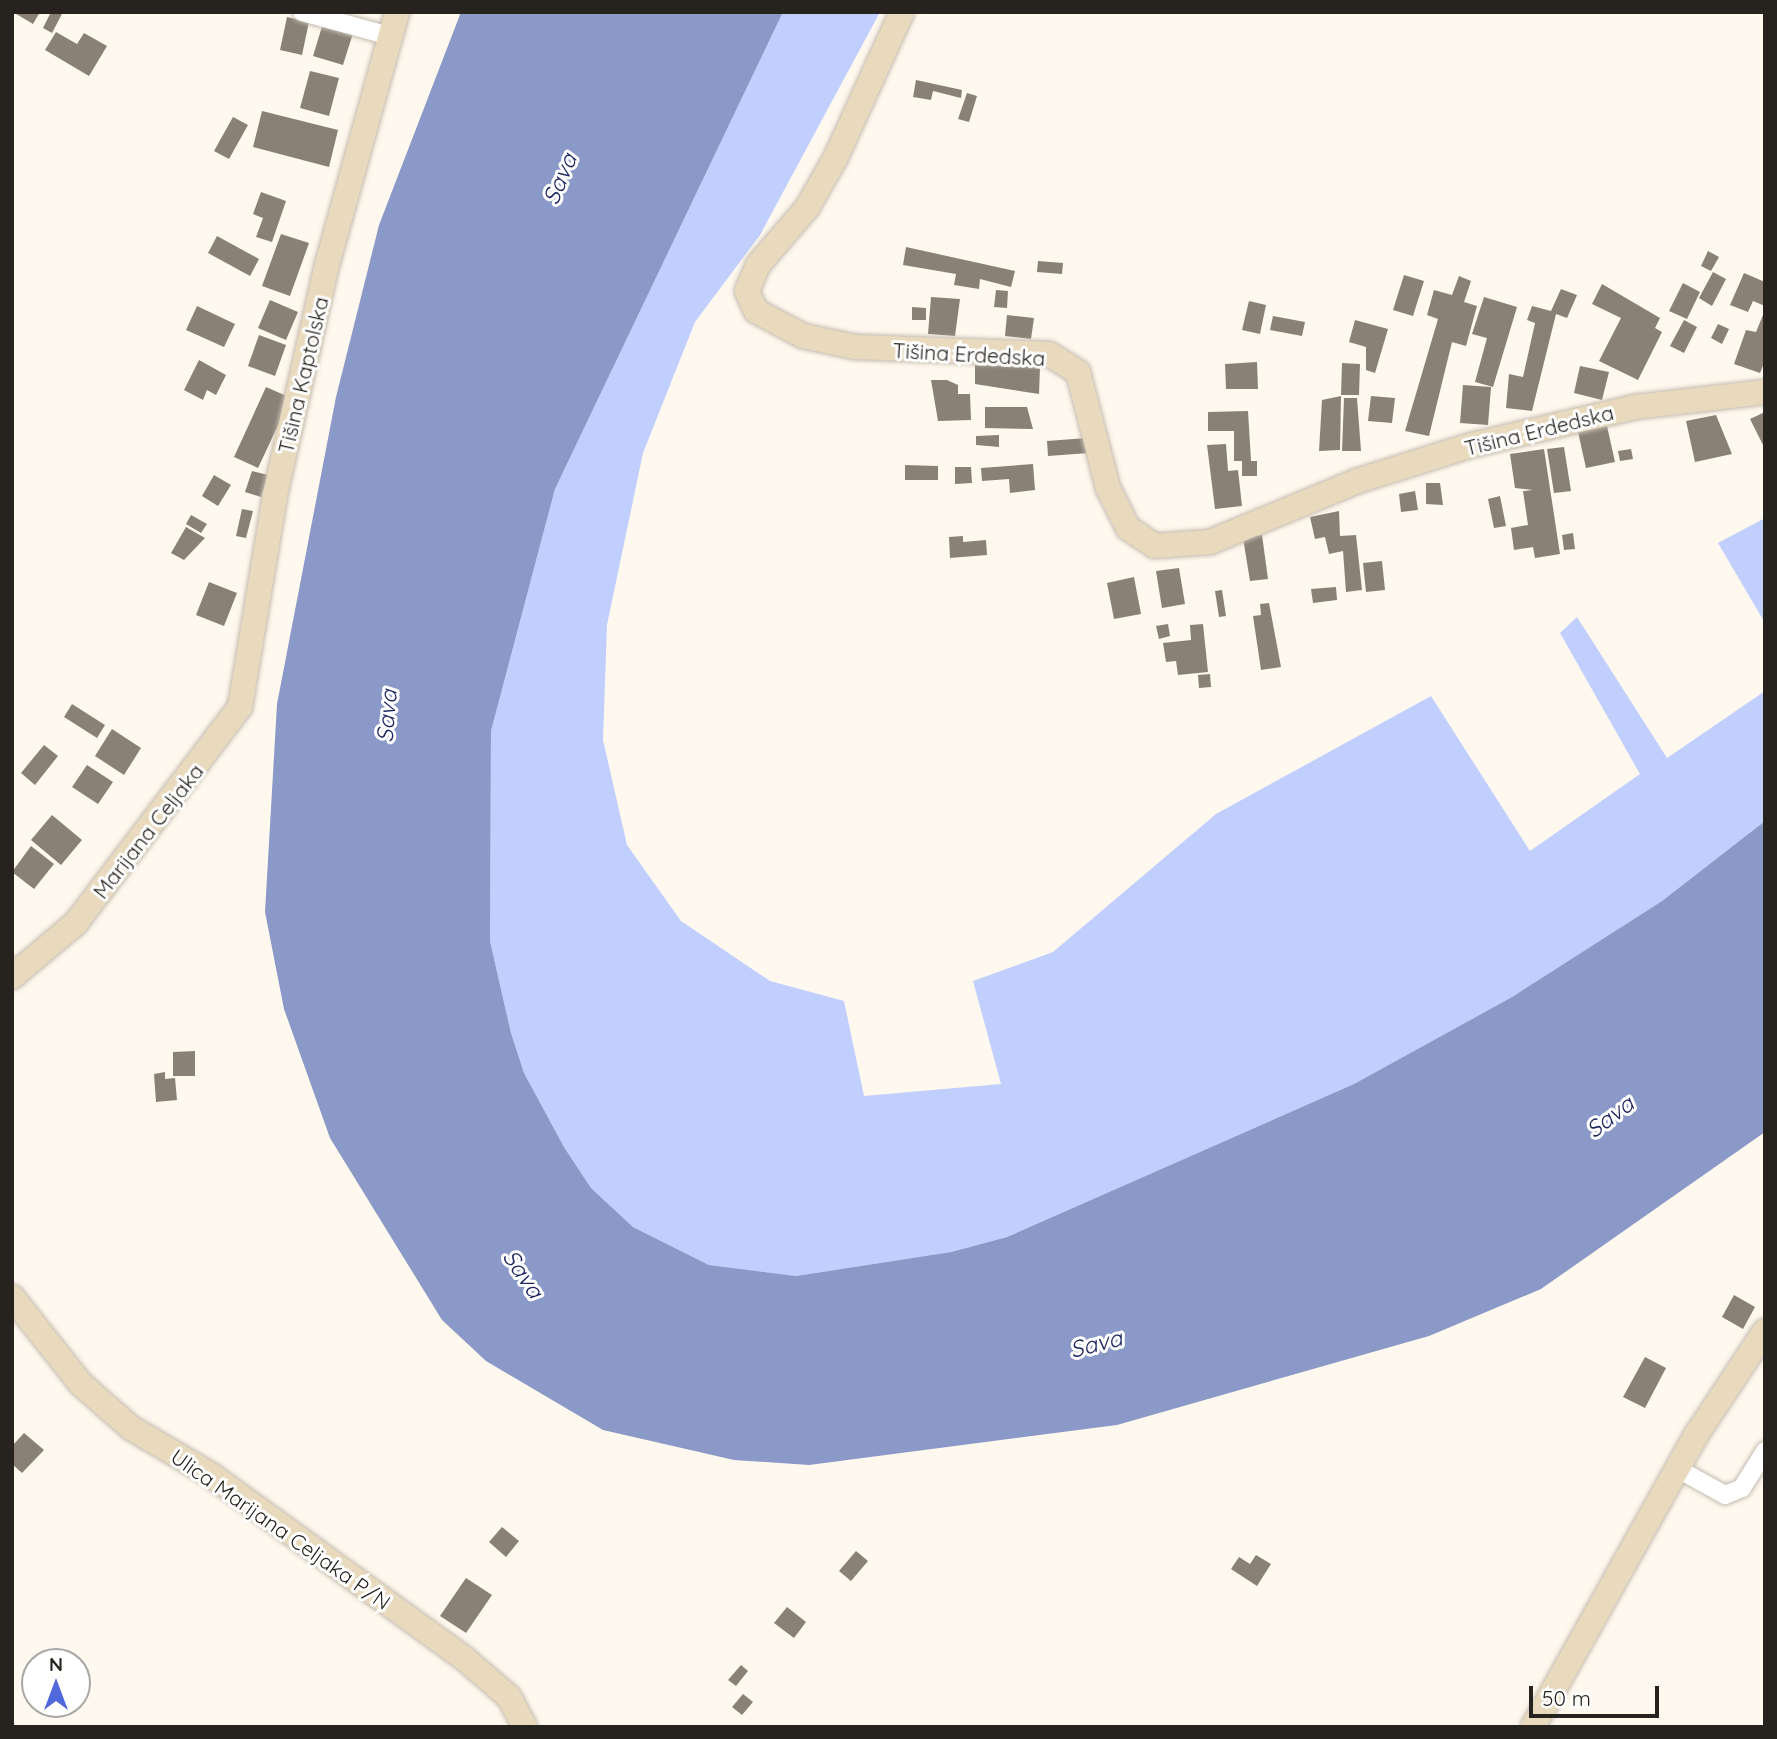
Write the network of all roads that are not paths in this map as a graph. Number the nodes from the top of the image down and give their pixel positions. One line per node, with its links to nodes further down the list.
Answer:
1 (302, 12): 4 (street)
2 (397, 12): 4 (main road, Tišina Kaptolska)
3 (902, 12): 5 (main road, Tišina Erdedska)
4 (390, 36): 6 (main road, Tišina Kaptolska)
5 (1765, 392)
6 (220, 738): 7 (main road, Marijana Celjaka)
7 (12, 977)
8 (12, 1297): 12 (main road, Ulica Marijana Celjaka P/N)
9 (1765, 1331): 11 (main road)
10 (1765, 1451): 11 (street)
11 (1678, 1468): 13 (main road)
12 (525, 1727)
13 (1533, 1727)

